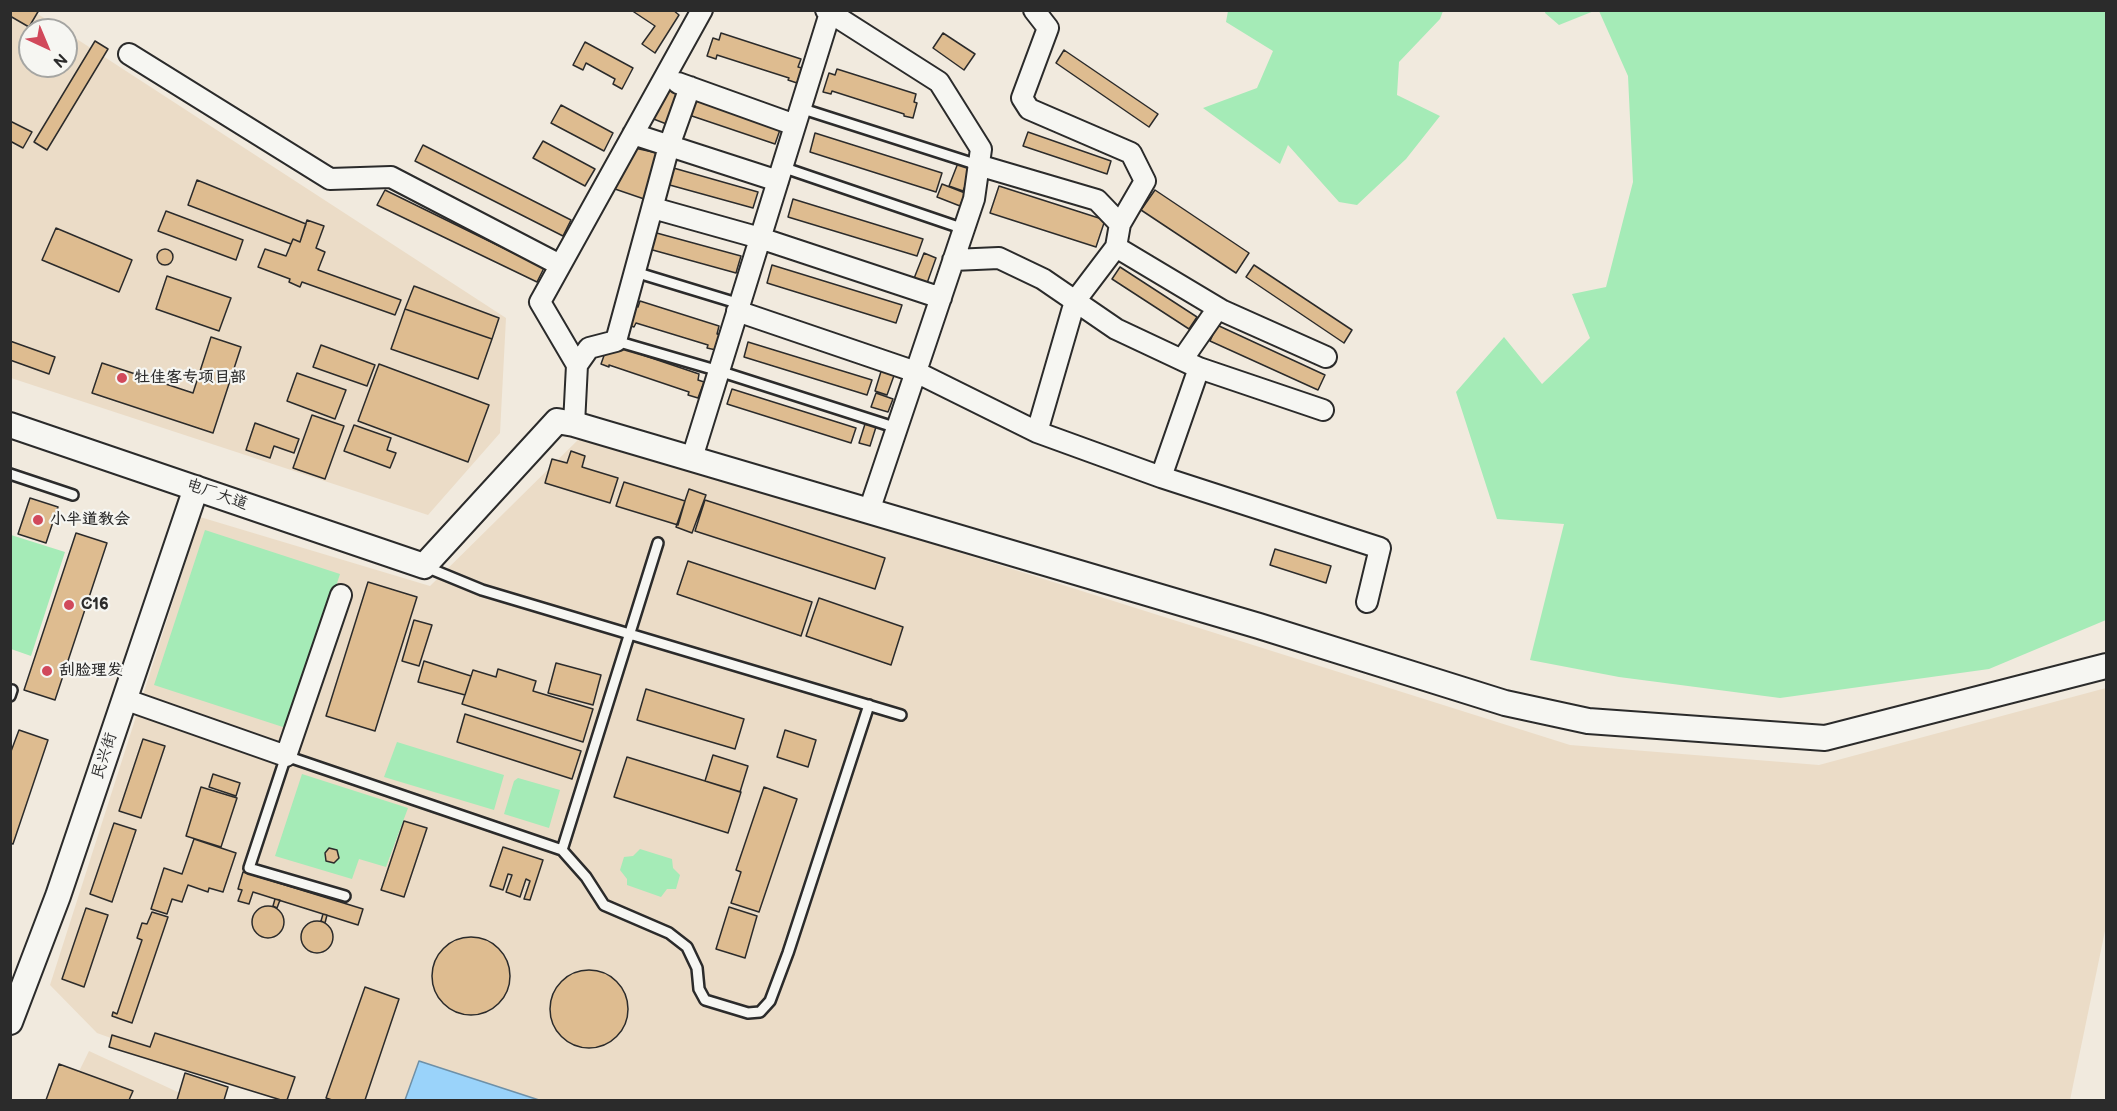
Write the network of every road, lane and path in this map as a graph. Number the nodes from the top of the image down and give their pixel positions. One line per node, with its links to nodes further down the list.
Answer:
1 (702, 10): 5 (street)
2 (1034, 10): 13 (street)
3 (828, 12): 7 (street); 10 (street)
4 (129, 54): 18 (street)
5 (664, 78): 6 (street); 8 (street)
6 (690, 87): 7 (street); 9 (street)
7 (798, 116): 10 (lane); 11 (street)
8 (633, 134): 9 (street); 18 (street)
9 (669, 146): 11 (street); 12 (street)
10 (978, 165): 13 (street); 14 (street)
11 (780, 174): 14 (lane); 15 (street)
12 (653, 208): 15 (street); 19 (street)
13 (1120, 224): 16 (street)
14 (964, 229): 17 (street)
15 (760, 238): 20 (street); 22 (street)
16 (1116, 247): 21 (street); 23 (street)
17 (953, 260): 20 (street); 21 (street)
18 (560, 265): 27 (street)
19 (635, 272): 22 (lane); 24 (street)
20 (940, 298): 29 (street)
21 (1075, 301): 26 (street); 34 (street)
22 (739, 307): 28 (street); 29 (street)
23 (1218, 308): 25 (street); 26 (street)
24 (616, 341): 27 (street); 28 (lane)
25 (1326, 357)
26 (1190, 364): 30 (street); 37 (street)
27 (577, 365): 31 (street)
28 (719, 371): 33 (lane); 35 (street)
29 (916, 372): 33 (street); 34 (street)
30 (1323, 410)
31 (574, 424): 35 (street); 42 (street)
32 (10, 425): 38 (street, 电厂大道)
33 (897, 428): 40 (street)
34 (1037, 432): 37 (street)
35 (692, 458): 40 (street)
36 (10, 474): 39 (lane)
37 (1161, 477): 44 (street)
38 (196, 488): 42 (street, 电厂大道); 49 (street, 民兴街)
39 (73, 495)
40 (869, 511): 46 (street)
41 (658, 543): 45 (lane)
42 (424, 566): 45 (lane)
43 (341, 594): 52 (street)
44 (1367, 602)
45 (629, 633): 50 (lane); 53 (lane)
46 (2106, 666)
47 (10, 690): 48 (lane)
48 (10, 696)
49 (124, 699): 52 (street); 55 (street, 民兴街)
50 (869, 705): 51 (lane); 53 (lane)
51 (901, 715)
52 (286, 756): 53 (lane); 54 (lane)
53 (562, 850)
54 (345, 897)
55 (11, 1025)

